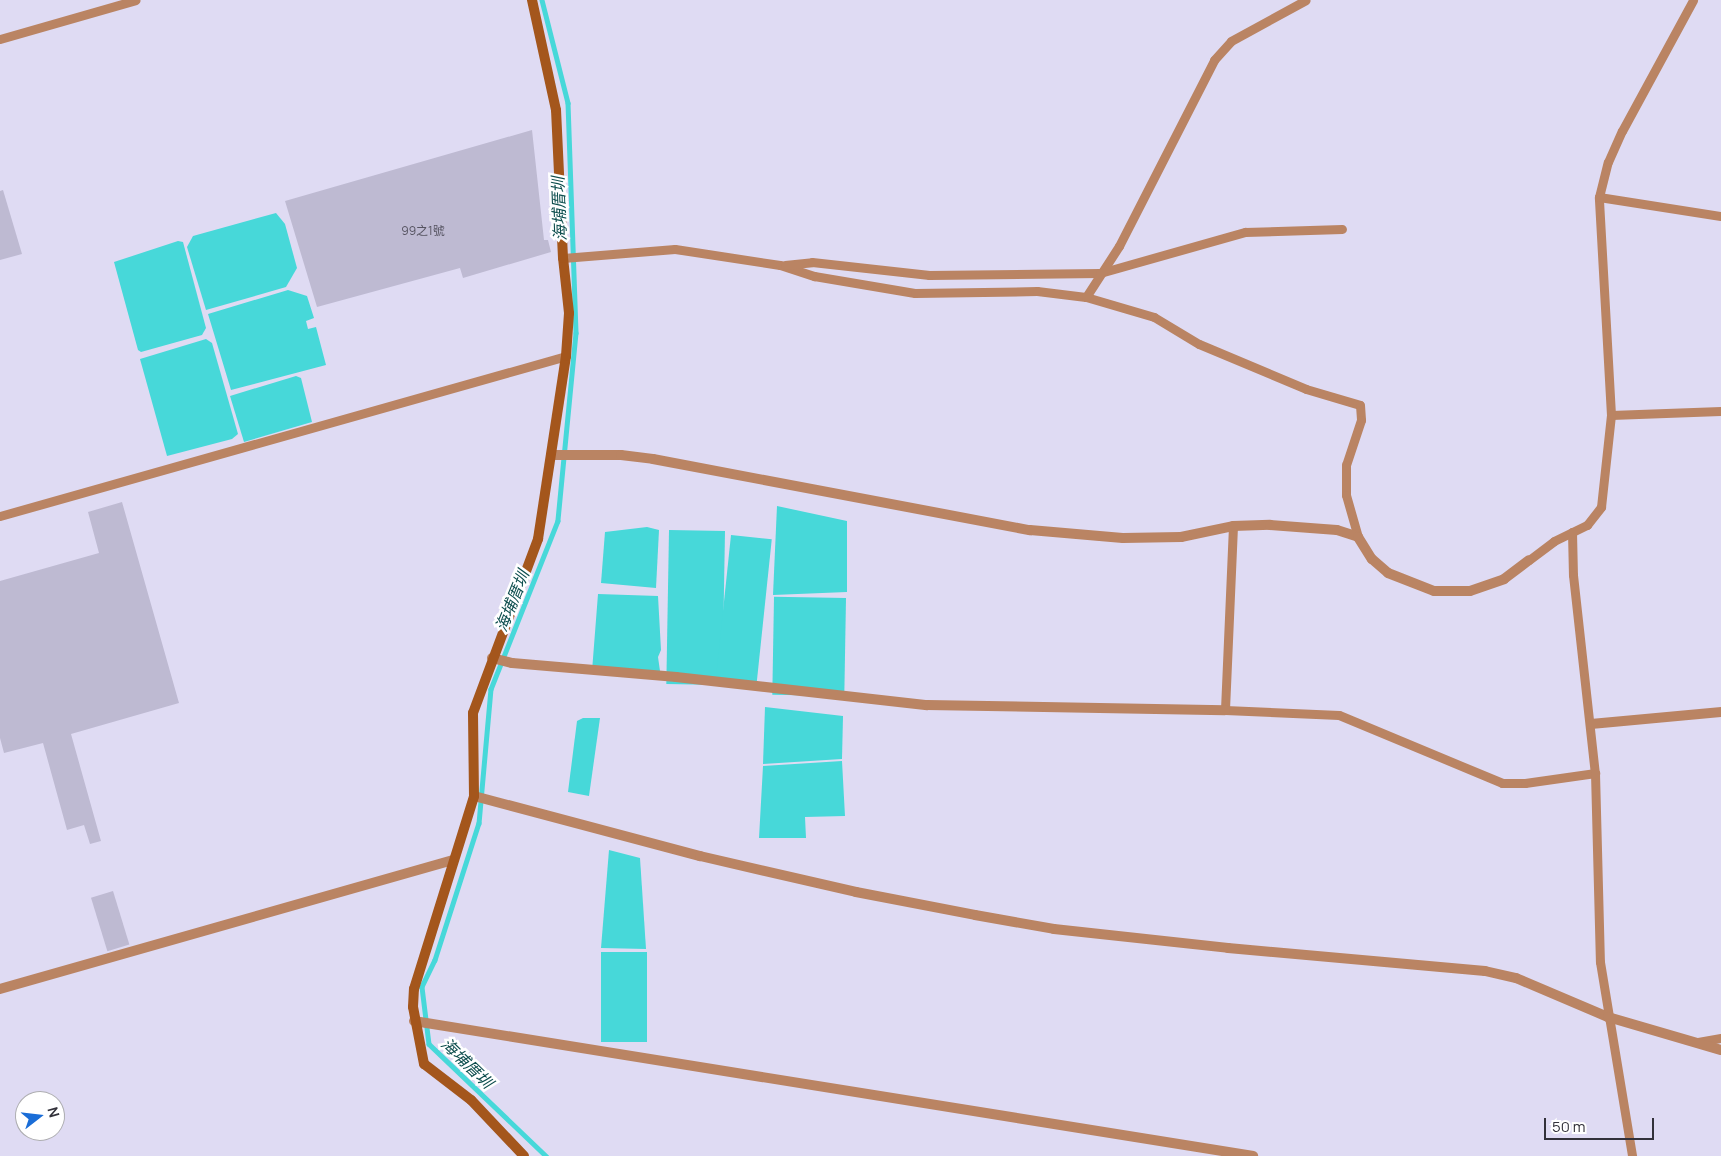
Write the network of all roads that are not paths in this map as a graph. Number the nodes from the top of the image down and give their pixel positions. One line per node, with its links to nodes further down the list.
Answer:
1 (136, 0): 5 (lane)
2 (532, 0): 9 (street)
3 (1306, 0): 11 (lane)
4 (1693, 0): 6 (lane)
5 (0, 39)
6 (1599, 197): 7 (lane); 15 (lane)
7 (1721, 216)
8 (1342, 229): 11 (lane)
9 (563, 258): 10 (lane); 13 (street)
10 (780, 266): 11 (lane); 12 (lane)
11 (1100, 273): 12 (lane)
12 (1086, 297): 20 (lane)
13 (566, 356): 16 (street); 17 (lane)
14 (1721, 411): 15 (lane)
15 (1611, 415): 19 (lane)
16 (552, 455): 18 (street); 22 (street)
17 (0, 516)
18 (1233, 526): 20 (street); 23 (lane)
19 (1572, 532): 21 (lane); 25 (lane)
20 (1358, 537): 21 (street)
21 (1529, 560)
22 (492, 658): 23 (street); 27 (street)
23 (1225, 710): 26 (lane)
24 (1721, 712): 25 (street)
25 (1590, 724): 26 (lane)
26 (1595, 773): 30 (lane)
27 (474, 796): 28 (street); 30 (street)
28 (453, 860): 29 (street); 31 (street)
29 (0, 989)
30 (1608, 1017): 33 (street); 37 (lane)
31 (414, 1021): 35 (street); 36 (street)
32 (1721, 1038): 33 (lane)
33 (1698, 1042): 34 (street)
34 (1721, 1050)
35 (524, 1156)
36 (1253, 1156)
37 (1632, 1156)

